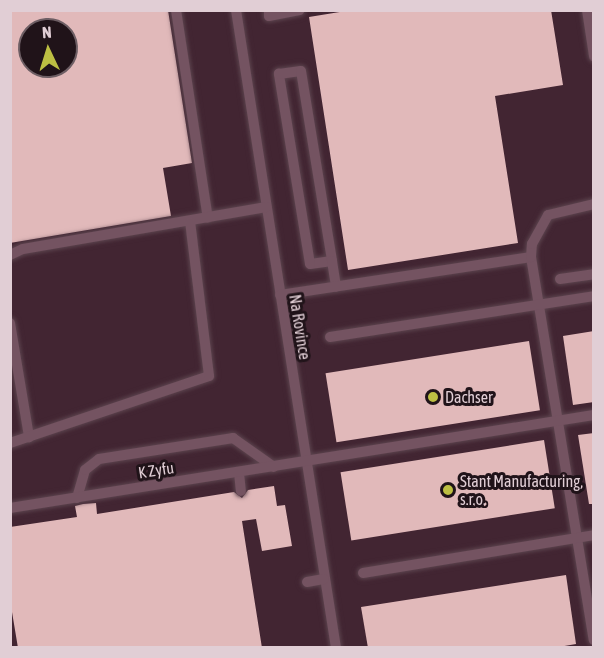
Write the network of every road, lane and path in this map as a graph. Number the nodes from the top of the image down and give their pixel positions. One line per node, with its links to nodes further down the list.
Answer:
1 (176, 10): 9 (street)
2 (236, 10): 8 (street, Na Rovince)
3 (269, 10): 4 (street)
4 (299, 10)
5 (587, 10): 6 (street)
6 (594, 56)
7 (594, 204): 12 (street)
8 (266, 207): 9 (street); 17 (street, Na Rovince)
9 (208, 218): 10 (street)
10 (190, 222): 11 (street); 24 (street)
11 (10, 255)
12 (531, 257): 16 (street); 19 (street)
13 (332, 261): 13 (street); 16 (street)
14 (594, 274): 15 (street)
15 (560, 279)
16 (336, 287): 17 (street)
17 (280, 295): 26 (street, Na Rovince)
18 (594, 296): 19 (street)
19 (541, 304): 21 (street); 23 (street)
20 (10, 323): 24 (street)
21 (330, 337)
22 (594, 415): 23 (street, K Zyfu)
23 (559, 420): 26 (street, K Zyfu); 33 (street)
24 (29, 437): 25 (street)
25 (10, 443)
26 (305, 462): 27 (street, K Zyfu); 35 (street, Na Rovince)
27 (274, 467): 28 (street, K Zyfu); 30 (street)
28 (238, 472): 29 (street); 30 (street, K Zyfu)
29 (241, 491)
30 (77, 498): 31 (street, K Zyfu)
31 (10, 508)
32 (594, 535): 33 (street)
33 (578, 537): 34 (street); 37 (street)
34 (363, 573)
35 (324, 579): 36 (street); 38 (street, Na Rovince)
36 (307, 582)
37 (594, 640)
38 (336, 648)

